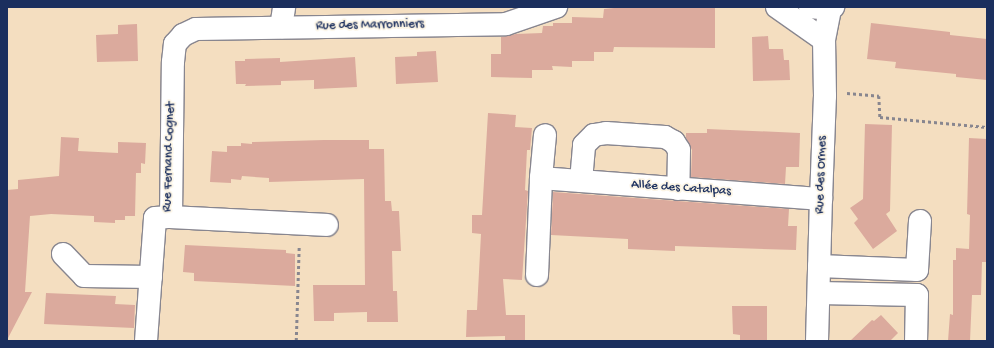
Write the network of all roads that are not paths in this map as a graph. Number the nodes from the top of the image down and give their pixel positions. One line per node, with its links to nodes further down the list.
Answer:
1 (556, 7): 4 (street, Rue des Marronniers)
2 (777, 7): 6 (street)
3 (824, 8): 6 (street, Rue des Ormes)
4 (282, 17): 5 (street, Rue des Marronniers)
5 (183, 35): 12 (street, Rue Fernand Cognet)
6 (824, 40): 11 (street, Rue des Ormes)
7 (545, 135): 8 (street)
8 (541, 178): 9 (street, Allée des Catalpas); 18 (street)
9 (581, 181): 10 (street, Allée des Catalpas); 10 (street)
10 (678, 189): 11 (street, Allée des Catalpas)
11 (820, 199): 16 (street, Rue des Ormes)
12 (171, 217): 14 (street); 19 (street, Rue Fernand Cognet)
13 (920, 221): 17 (street)
14 (327, 225)
15 (63, 254): 19 (street)
16 (819, 266): 17 (street); 20 (street, Rue des Ormes)
17 (917, 270): 21 (street)
18 (537, 275)
19 (151, 277): 22 (street, Rue Fernand Cognet)
20 (819, 293): 21 (street); 23 (street, Rue des Ormes)
21 (917, 295): 24 (street)
22 (146, 341)
23 (818, 341)
24 (916, 341)

